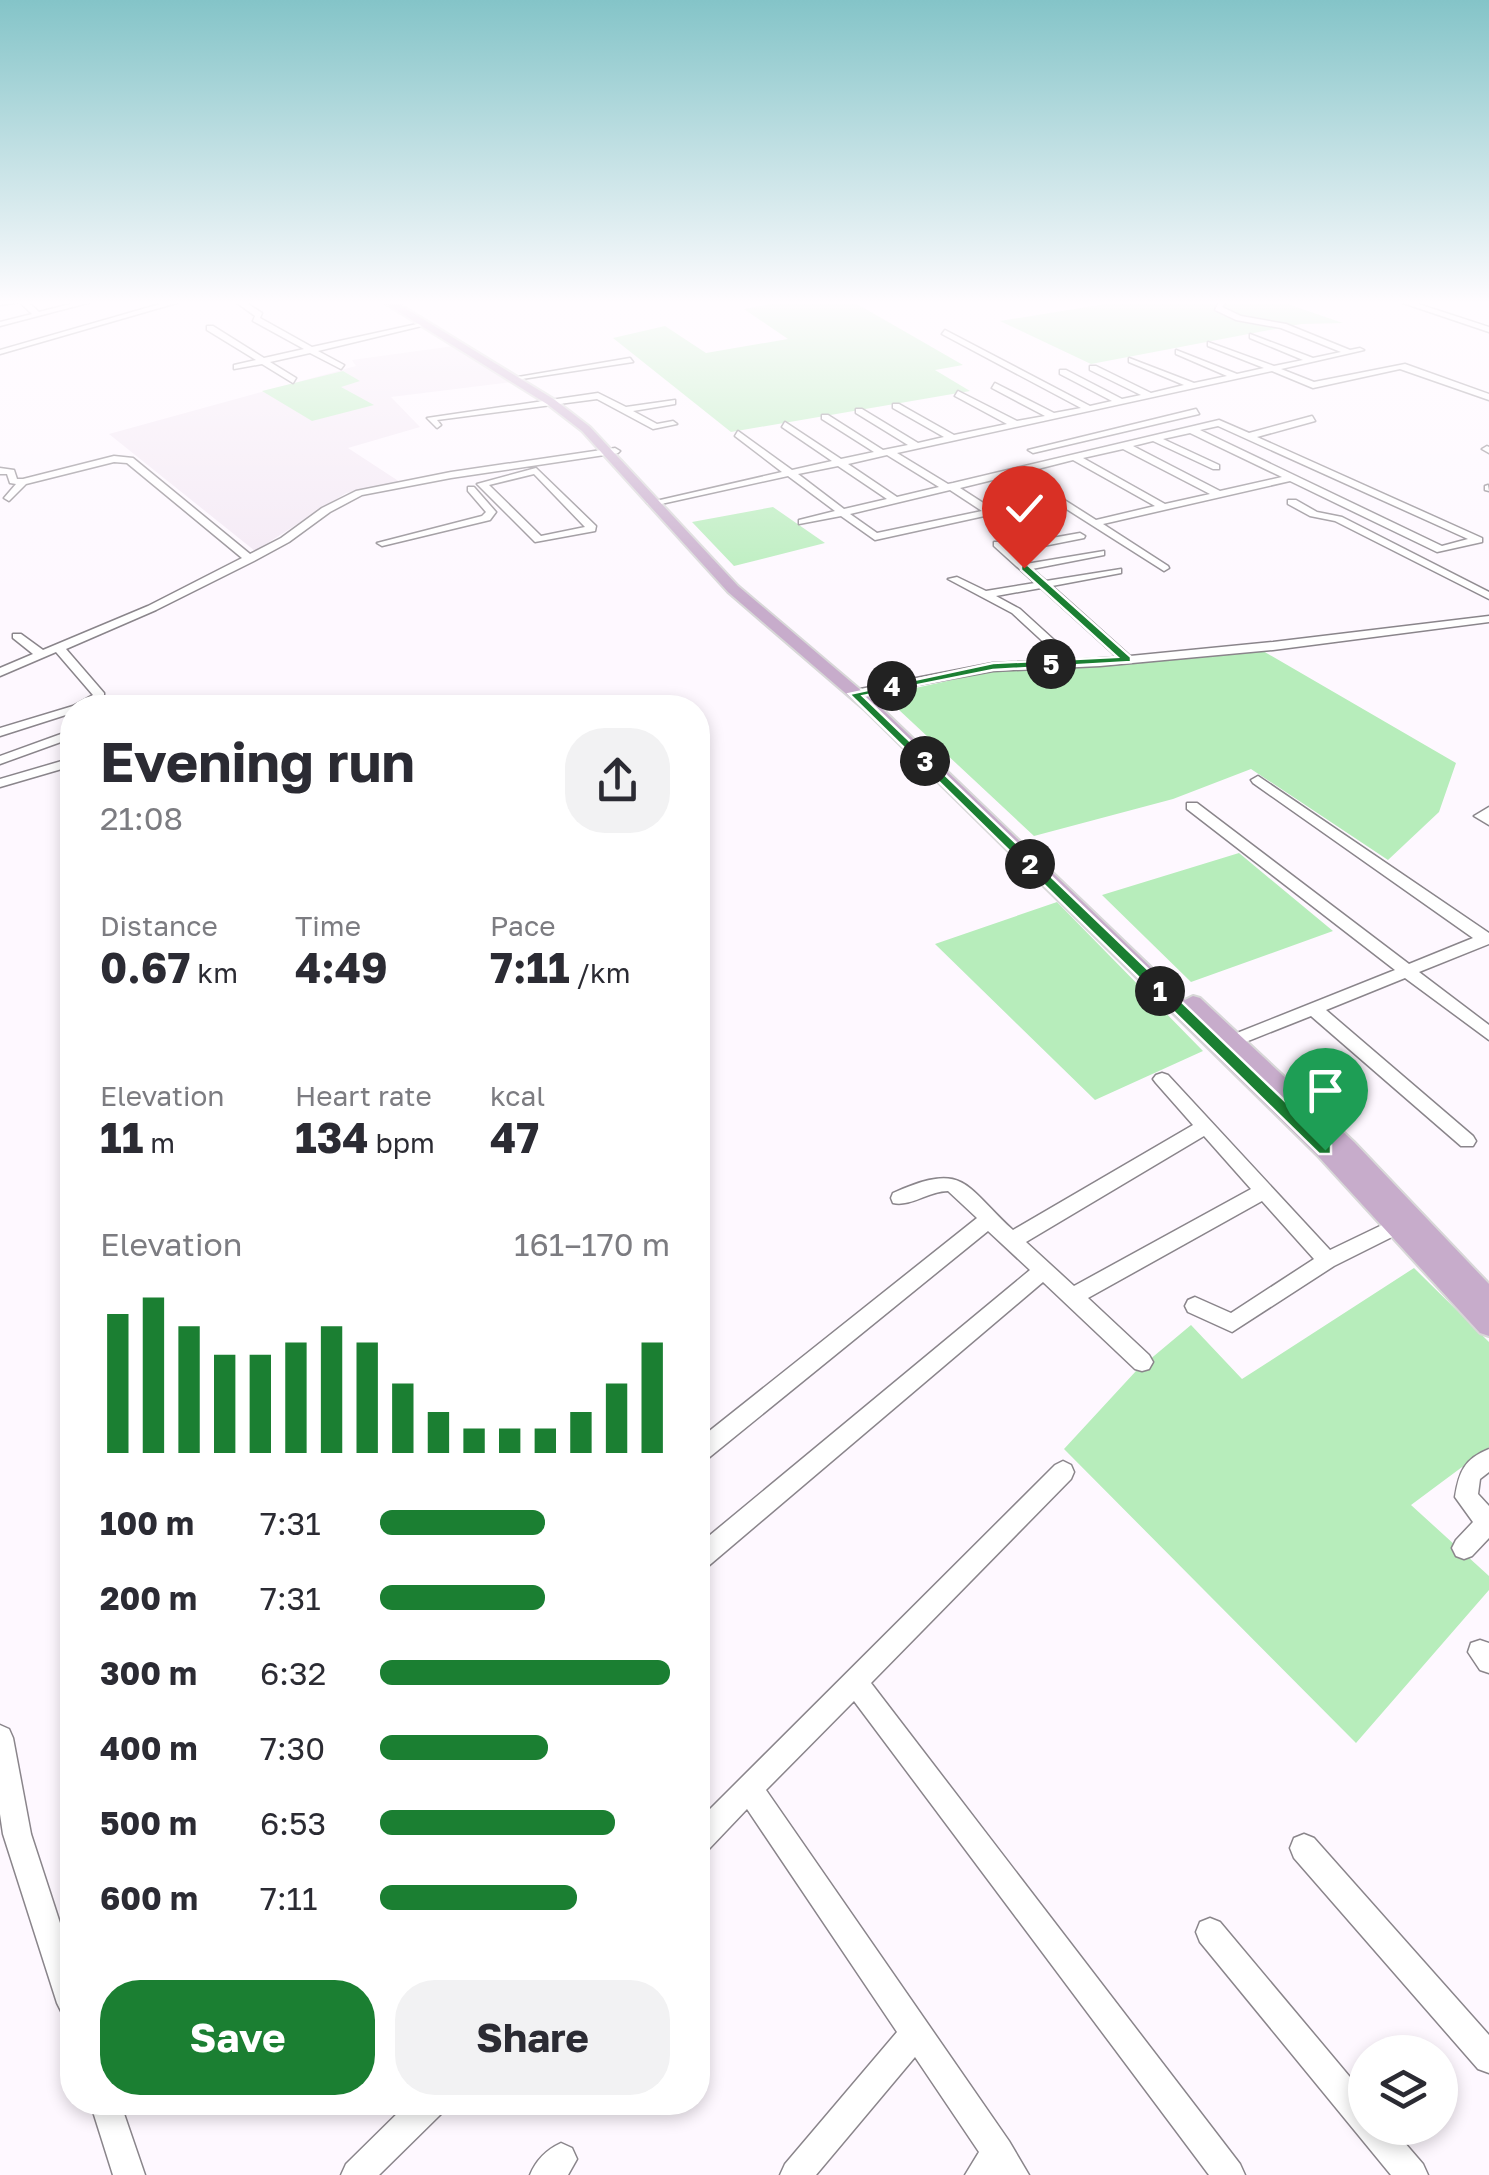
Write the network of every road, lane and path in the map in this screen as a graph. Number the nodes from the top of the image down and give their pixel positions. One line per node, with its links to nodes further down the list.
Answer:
1 (556, 401): 32 (main road)
2 (552, 402): 20 (street)
3 (609, 402): 11 (street)
4 (672, 402): 11 (street)
5 (972, 402): 19 (street)
6 (1024, 402): 14 (street)
7 (1076, 402): 10 (street)
8 (1121, 402): 10 (street)
9 (1184, 406): 12 (street)
10 (1090, 409): 14 (street)
11 (625, 410): 16 (street)
12 (1196, 412): 17 (street); 31 (street)
13 (825, 417): 33 (street)
14 (1054, 417): 19 (street)
15 (1312, 418): 25 (street)
16 (673, 424)
17 (1219, 424): 22 (street); 25 (street)
18 (786, 425): 36 (street)
19 (1017, 425): 21 (street)
20 (437, 426)
21 (996, 430): 24 (street); 26 (street)
22 (1192, 430): 27 (street); 43 (street)
23 (738, 434): 42 (street)
24 (1008, 436)
25 (1250, 436): 46 (street)
26 (954, 439): 30 (street); 30 (street)
27 (1155, 439): 29 (street); 37 (street)
28 (1021, 443): 31 (street)
29 (1124, 446): 34 (street); 47 (street)
30 (918, 447): 33 (street)
31 (1033, 450): 35 (street)
32 (610, 451): 40 (street); 51 (main road)
33 (886, 453): 36 (street); 45 (street)
34 (1076, 458): 35 (street); 53 (street)
35 (1056, 462): 39 (street)
36 (842, 463): 42 (street); 50 (street)
37 (1216, 467)
38 (0, 471): 44 (street)
39 (1014, 471): 45 (street); 57 (street)
40 (507, 472): 40 (street); 41 (street)
41 (457, 474): 60 (street); 62 (street)
42 (788, 474): 51 (street); 55 (street)
43 (1290, 478): 47 (street); 49 (street)
44 (23, 482): 48 (street); 62 (street)
45 (949, 487): 50 (street); 54 (street)
46 (1366, 488): 49 (street); 49 (street)
47 (1220, 495): 53 (street)
48 (9, 498)
49 (1332, 498)
50 (895, 500): 55 (street)
51 (657, 502): 79 (main road)
52 (1292, 502): 69 (street)
53 (1165, 508): 57 (street)
54 (991, 512): 55 (street); 58 (street)
55 (840, 513): 56 (street)
56 (803, 522)
57 (1095, 523): 64 (street)
58 (1023, 533)
59 (1080, 536): 63 (street)
60 (382, 543)
61 (1100, 553): 63 (street)
62 (250, 559): 73 (street)
63 (1024, 568): 67 (street)
64 (1164, 568)
65 (1117, 571): 67 (street)
66 (952, 578): 68 (street)
67 (1044, 585): 68 (street); 76 (street)
68 (985, 595): 77 (street)
69 (1489, 596)
70 (1489, 619): 76 (street)
71 (72, 624): 73 (street)
72 (17, 636): 75 (street)
73 (87, 636): 74 (street)
74 (59, 648): 75 (street); 80 (street)
75 (42, 655): 78 (street)
76 (1127, 660): 77 (street)
77 (1073, 663): 79 (street)
78 (0, 672)
79 (861, 692): 95 (main road); 101 (main road)
80 (99, 695)
81 (60, 713): 82 (street)
82 (0, 732)
83 (60, 738): 84 (street)
84 (0, 761): 87 (street)
85 (60, 766): 87 (street)
86 (1258, 780): 91 (street)
87 (6, 782)
88 (1192, 806): 92 (street)
89 (1489, 811): 90 (street)
90 (1489, 821)
91 (1488, 939): 92 (street)
92 (1409, 971): 93 (street); 94 (street)
93 (1314, 1008): 95 (street); 98 (street)
94 (1489, 1034)
95 (1234, 1041): 101 (main road)
96 (1162, 1079): 97 (street)
97 (1206, 1126): 99 (street); 103 (street)
98 (1467, 1141)
99 (1264, 1191): 104 (street); 106 (street)
100 (900, 1198): 102 (street)
101 (1404, 1222): 104 (street); 107 (main road); 109 (main road)
102 (993, 1223): 103 (street); 111 (street)
103 (1012, 1240): 105 (street)
104 (1327, 1260): 108 (street)
105 (1044, 1270): 106 (street); 115 (street)
106 (1072, 1297): 110 (street)
107 (1489, 1301)
108 (1195, 1306)
109 (1489, 1326)
110 (1142, 1362)
111 (710, 1443)
112 (1489, 1460): 114 (street)
113 (1063, 1472): 116 (street)
114 (1464, 1548)
115 (710, 1550)
116 (855, 1682): 118 (street); 133 (street)
117 (0, 1738): 122 (street)
118 (749, 1789): 119 (street); 123 (street)
119 (710, 1828)
120 (1304, 1848): 124 (street)
121 (1210, 1932): 125 (street)
122 (60, 1966)
123 (916, 2034): 129 (street); 132 (street)
124 (1489, 2058)
125 (1348, 2098)
126 (109, 2115): 130 (street)
127 (418, 2115): 131 (street)
128 (1386, 2145): 134 (street)
129 (997, 2167)
130 (129, 2175)
131 (357, 2175)
132 (796, 2175)
133 (1229, 2175)
134 (1412, 2175)

